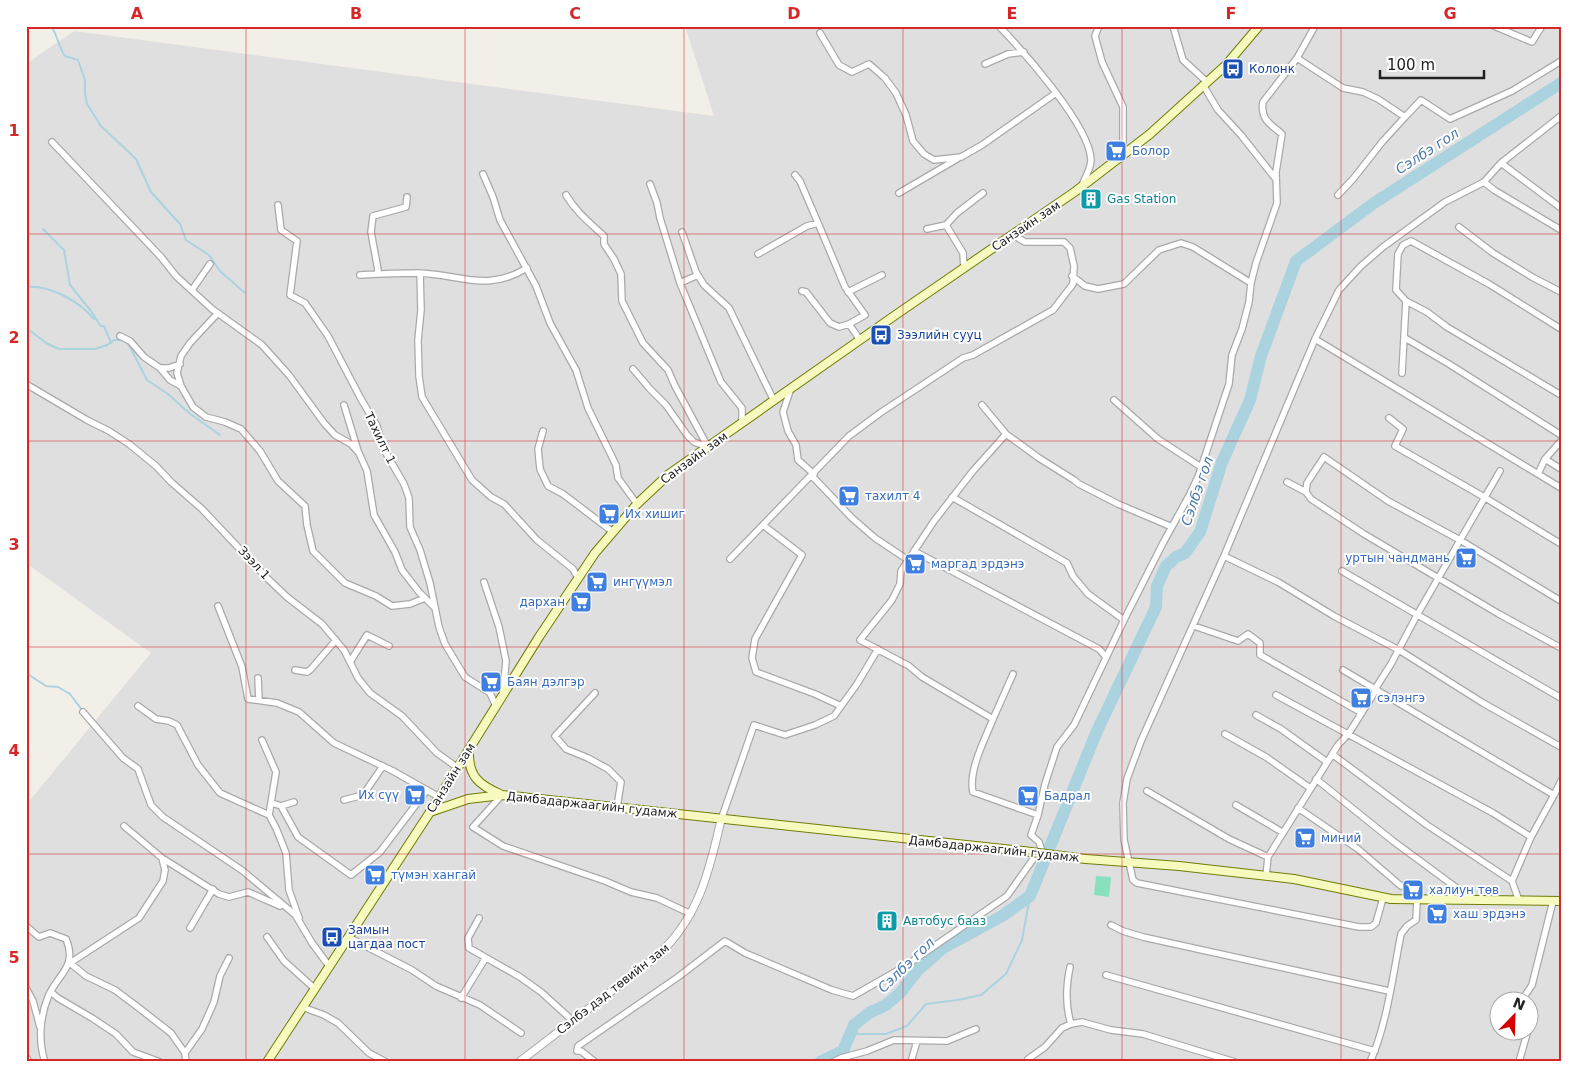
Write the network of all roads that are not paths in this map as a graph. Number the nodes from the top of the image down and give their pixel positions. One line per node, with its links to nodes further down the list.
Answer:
1 (999, 26): 9 (street)
2 (1099, 26): 18 (street)
3 (1173, 26): 13 (street)
4 (1260, 26): 13 (main road, Санзайн зам)
5 (1315, 26): 10 (street)
6 (1494, 26): 7 (street)
7 (1542, 26)
8 (820, 33): 19 (street)
9 (1024, 52): 12 (street); 14 (street)
10 (1297, 58): 16 (street); 23 (street)
11 (1561, 61): 16 (street)
12 (985, 64)
13 (1205, 84): 18 (main road, Санзайн зам); 23 (street)
14 (1056, 93): 19 (street); 26 (street)
15 (1561, 116): 20 (street)
16 (1405, 117): 30 (street)
17 (52, 142): 53 (street)
18 (1123, 155): 26 (main road, Санзайн зам)
19 (961, 157): 27 (street)
20 (1501, 163): 24 (street); 33 (street)
21 (483, 174): 43 (street)
22 (795, 175): 34 (street)
23 (1276, 180): 52 (street)
24 (1484, 182): 38 (street); 63 (street)
25 (650, 184): 51 (street)
26 (1082, 187): 40 (main road, Санзайн зам)
27 (899, 192)
28 (983, 193): 35 (street)
29 (566, 195): 83 (street)
30 (1338, 195)
31 (407, 197): 46 (street)
32 (278, 205): 113 (street, Тахилт 1)
33 (1561, 208)
34 (818, 223): 41 (street); 55 (street)
35 (946, 224): 37 (street); 44 (street)
36 (1459, 227): 56 (street)
37 (926, 229)
38 (1561, 230)
39 (682, 232): 48 (street)
40 (1013, 235): 44 (main road, Санзайн зам); 50 (street)
41 (758, 254)
42 (210, 264): 53 (street)
43 (527, 268): 45 (street); 96 (street)
44 (964, 268): 64 (main road, Санзайн зам)
45 (420, 273): 46 (street); 107 (street)
46 (377, 274): 47 (street)
47 (360, 275)
48 (698, 275): 51 (street); 74 (street)
49 (882, 275): 55 (street)
50 (1072, 276): 52 (street); 90 (street)
51 (680, 283): 78 (street)
52 (1251, 283): 86 (street)
53 (192, 290): 58 (street)
54 (802, 291): 59 (street)
55 (848, 292): 59 (street)
56 (1561, 292)
57 (1406, 301): 60 (street); 62 (street); 72 (street)
58 (218, 314): 65 (street); 84 (street)
59 (849, 324): 64 (street)
60 (1561, 329)
61 (120, 336): 66 (street)
62 (1405, 338): 68 (street); 81 (street)
63 (1315, 339): 89 (street); 103 (street)
64 (860, 340): 71 (main road, Санзайн зам)
65 (180, 364): 66 (street); 70 (street)
66 (160, 368): 70 (street)
67 (633, 368): 83 (street)
68 (1402, 373)
69 (26, 384): 117 (street, Зээл 1)
70 (181, 386): 110 (street)
71 (792, 388): 74 (main road, Санзайн зам); 90 (street)
72 (1561, 395)
73 (1114, 400): 86 (street)
74 (774, 401): 78 (main road, Санзайн зам)
75 (344, 405): 84 (street)
76 (982, 405): 80 (street)
77 (1389, 418): 95 (street)
78 (742, 423): 83 (main road, Санзайн зам)
79 (542, 432): 99 (street)
80 (1006, 434): 94 (street); 98 (street)
81 (1561, 435)
82 (1561, 441): 85 (street)
83 (708, 447): 96 (main road, Санзайн зам)
84 (359, 453): 110 (street)
85 (1545, 459): 87 (street); 89 (street)
86 (1201, 467): 98 (street)
87 (1561, 469)
88 (1500, 471): 95 (street)
89 (1538, 474): 92 (street)
90 (813, 475): 97 (street); 105 (street)
91 (1287, 482): 93 (street)
92 (1561, 488)
93 (1306, 492): 100 (street); 108 (street)
94 (952, 497): 102 (street); 115 (street)
95 (1484, 497): 100 (street); 101 (street)
96 (637, 504): 99 (main road, Санзайн зам)
97 (763, 525): 104 (street); 136 (street)
98 (1172, 527): 115 (street)
99 (613, 532): 107 (main road, Санзайн зам)
100 (1460, 540): 108 (street); 111 (street)
101 (1561, 544)
102 (914, 551): 105 (street); 122 (street)
103 (1224, 556): 116 (street); 121 (street)
104 (730, 559)
105 (908, 560): 120 (street)
106 (1342, 571): 114 (street)
107 (578, 578): 131 (main road, Санзайн зам)
108 (1439, 578): 114 (street); 119 (street)
109 (484, 582): 131 (street)
110 (425, 598): 113 (street)
111 (1561, 601)
112 (218, 606): 133 (street)
113 (434, 607): 135 (street, Тахилт 1)
114 (1417, 615): 121 (street); 132 (street)
115 (1124, 620): 122 (street)
116 (1194, 626): 138 (street); 174 (street)
117 (336, 640): 123 (street, Зээл 1); 124 (street)
118 (389, 646): 123 (street)
119 (1561, 648)
120 (878, 650): 136 (street); 140 (street)
121 (1398, 650): 128 (street); 144 (street)
122 (1106, 657): 167 (street)
123 (350, 662): 149 (street, Зээл 1)
124 (294, 670)
125 (1343, 670): 128 (street)
126 (1013, 674): 140 (street)
127 (258, 678): 133 (street)
128 (1376, 690): 138 (street); 156 (street)
129 (595, 693): 163 (street)
130 (1276, 694): 141 (street)
131 (503, 696): 135 (main road, Санзайн зам)
132 (1561, 698)
133 (258, 700): 148 (street)
134 (138, 706): 166 (street)
135 (496, 706): 145 (main road, Санзайн зам)
136 (841, 706): 168 (street)
137 (83, 712): 185 (street)
138 (1362, 712): 141 (street)
139 (1256, 716): 147 (street)
140 (993, 720): 167 (street)
141 (1349, 733): 146 (street); 171 (street)
142 (1225, 734): 152 (street)
143 (262, 740): 160 (street)
144 (1561, 748)
145 (469, 749): 149 (main road, Санзайн зам); 155 (main road)
146 (1332, 754): 147 (street); 176 (street)
147 (1327, 762): 150 (street)
148 (383, 766): 153 (street); 158 (street)
149 (458, 768): 157 (main road, Санзайн зам)
150 (1316, 780): 152 (street); 181 (street)
151 (1561, 781): 156 (street)
152 (1310, 788): 164 (street)
153 (427, 790): 157 (street); 162 (street)
154 (1147, 791): 172 (street)
155 (502, 795): 163 (main road, Дамбадаржаагийн гудамж); 165 (main road, Дамбадаржаагийн гудамж); 184 (street)
156 (1554, 795): 171 (street)
157 (439, 797): 165 (main road, Санзайн зам)
158 (344, 800)
159 (294, 802): 162 (street)
160 (272, 804): 162 (street); 166 (street)
161 (1236, 805): 170 (street)
162 (281, 806)
163 (617, 807): 168 (main road, Дамбадаржаагийн гудамж)
164 (1298, 808): 170 (street); 177 (street)
165 (430, 812): 191 (main road, Санзайн зам)
166 (268, 815): 185 (street)
167 (1038, 815): 221 (street)
168 (721, 820): 174 (main road, Дамбадаржаагийн гудамж, bridge); 184 (street, Сэлбэ дэд төвийн зам)
169 (124, 826): 173 (street)
170 (1282, 832): 172 (street)
171 (1531, 837): 176 (street)
172 (1268, 857): 175 (street)
173 (162, 858): 178 (street); 194 (street)
174 (1128, 862): 175 (main road, Дамбадаржаагийн гудамж); 179 (street)
175 (1266, 876): 179 (main road, Дамбадаржаагийн гудамж)
176 (1512, 881): 182 (street)
177 (1401, 886)
178 (212, 889): 185 (street); 189 (street)
179 (1384, 898): 180 (main road, Дамбадаржаагийн гудамж)
180 (1417, 900): 181 (main road, Дамбадаржаагийн гудамж); 201 (street)
181 (1473, 900): 182 (main road, Дамбадаржаагийн гудамж)
182 (1519, 901): 183 (main road, Дамбадаржаагийн гудамж)
183 (1557, 901): 200 (street)
184 (691, 914): 205 (street, Сэлбэ дэд төвийн зам)
185 (298, 918): 195 (street)
186 (479, 918): 193 (street)
187 (1111, 925): 201 (street)
188 (26, 926): 194 (street)
189 (190, 928)
190 (267, 937): 199 (street)
191 (348, 938): 195 (main road, Санзайн зам); 203 (street)
192 (229, 958): 213 (street)
193 (485, 959): 203 (street); 205 (street)
194 (70, 963): 202 (street); 213 (street)
195 (329, 966): 199 (main road, Санзайн зам)
196 (1070, 967): 206 (street)
197 (1106, 975): 212 (street)
198 (26, 988): 208 (street)
199 (314, 988): 204 (main road, Санзайн зам)
200 (1529, 990)
201 (1390, 991): 212 (street)
202 (51, 992): 208 (street); 216 (street)
203 (461, 998): 209 (street)
204 (302, 1007): 218 (main road, Санзайн зам); 219 (street)
205 (573, 1021): 220 (street, Сэлбэ дэд төвийн зам)
206 (1071, 1024): 214 (street); 224 (street)
207 (976, 1029): 211 (street)
208 (40, 1030): 215 (street)
209 (521, 1033)
210 (1525, 1040): 226 (street)
211 (917, 1041): 222 (street); 223 (street)
212 (1375, 1051): 225 (street)
213 (185, 1053): 217 (street)
214 (1028, 1059)
215 (45, 1062)
216 (160, 1062)
217 (186, 1062)
218 (267, 1062)
219 (386, 1062)
220 (519, 1062)
221 (595, 1062)
222 (833, 1062)
223 (911, 1062)
224 (1235, 1062)
225 (1370, 1062)
226 (1519, 1062)

